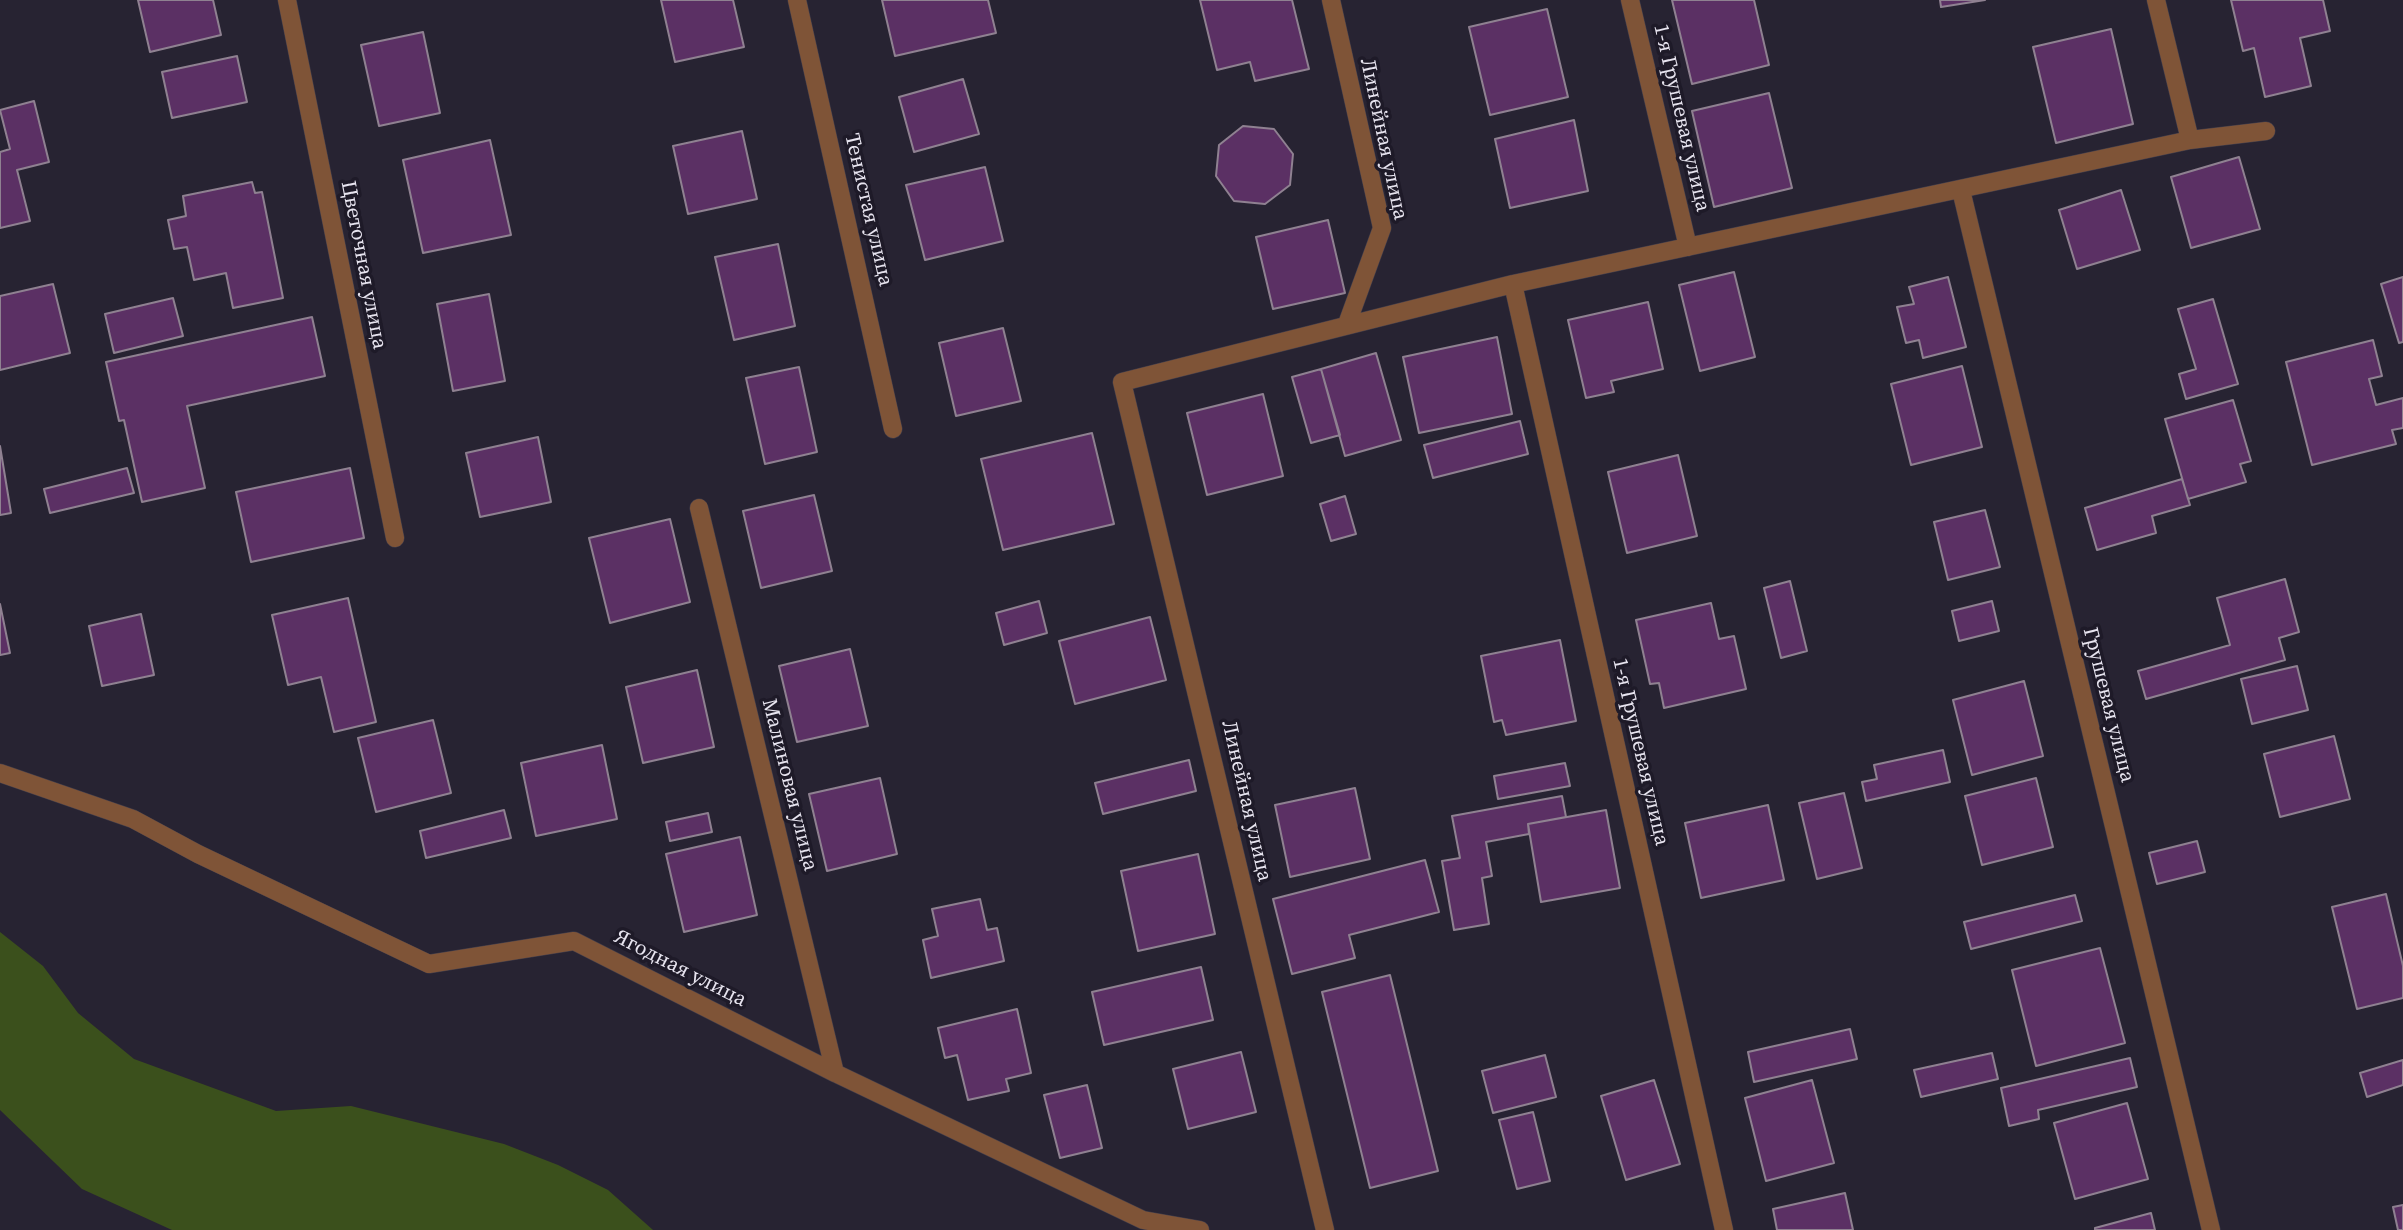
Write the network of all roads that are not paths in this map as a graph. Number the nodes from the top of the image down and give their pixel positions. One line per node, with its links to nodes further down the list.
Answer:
1 (287, 0): 14 (street, Цветочная улица)
2 (797, 0): 12 (street, Тенистая улица)
3 (1331, 0): 11 (street, Линейная улица)
4 (1630, 0): 9 (street, 1-я Грушевая улица)
5 (2156, 0): 7 (street)
6 (2266, 131): 7 (street)
7 (2190, 141): 8 (street)
8 (1961, 190): 9 (street); 20 (street, Грушевая улица)
9 (1688, 247): 10 (street)
10 (1513, 284): 11 (street); 19 (street, 1-я Грушевая улица)
11 (1346, 324): 18 (street, Линейная улица)
12 (893, 429)
13 (699, 508): 16 (street, Малиновая улица)
14 (395, 538)
15 (0, 773): 16 (street, Ягодная улица)
16 (835, 1073): 17 (street, Ягодная улица)
17 (1200, 1230)
18 (1325, 1230)
19 (1724, 1230)
20 (2211, 1230)

